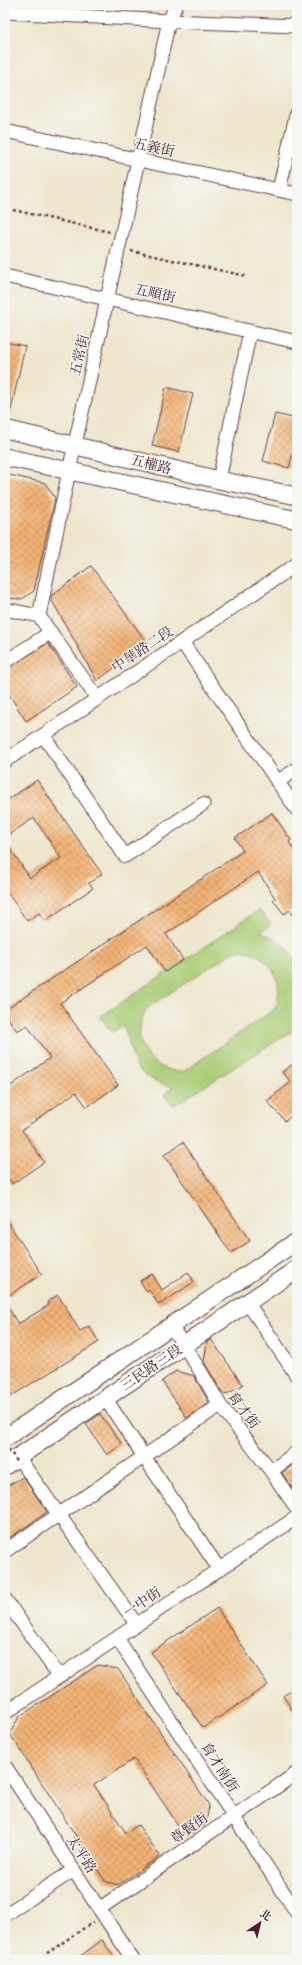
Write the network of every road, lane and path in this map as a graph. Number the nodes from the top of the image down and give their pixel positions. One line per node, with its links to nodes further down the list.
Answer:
1 (176, 5): 3 (street, 五常街)
2 (5, 12): 3 (street)
3 (169, 21): 4 (street); 7 (street, 五常街)
4 (297, 26)
5 (297, 111): 8 (street)
6 (5, 131): 7 (street, 五義街)
7 (137, 159): 8 (street, 五義街); 11 (street, 五常街)
8 (279, 190): 9 (street, 五義街)
9 (297, 194)
10 (13, 210): 11 (path)
11 (122, 234): 12 (street, 五常街)
12 (119, 249): 14 (path); 15 (street, 五常街)
13 (5, 276): 15 (street, 五順街)
14 (246, 276)
15 (108, 299): 16 (street, 五順街); 19 (street, 五常街)
16 (250, 331): 17 (street, 五順街); 22 (street)
17 (297, 342)
18 (5, 429): 19 (main road, 五權路)
19 (75, 445): 21 (street, 五常街); 22 (main road, 五權路)
20 (5, 457): 21 (main road, 五權路)
21 (69, 471): 24 (main road, 五權路); 27 (street, 五常街)
22 (219, 480): 23 (main road, 五權路)
23 (297, 496)
24 (297, 520)
25 (297, 564): 29 (street, 中華路二段)
26 (5, 609): 27 (street)
27 (39, 616): 28 (street)
28 (51, 632): 30 (street); 31 (street)
29 (182, 642): 31 (street, 中華路二段); 35 (street)
30 (5, 662)
31 (97, 698): 32 (street, 中華路二段)
32 (43, 735): 33 (street, 中華路二段); 36 (street)
33 (6, 759)
34 (297, 769): 35 (street)
35 (277, 782): 37 (street)
36 (203, 804)
37 (297, 810)
38 (297, 1241): 41 (main road, 三民路三段)
39 (297, 1269): 40 (main road, 三民路三段)
40 (247, 1302): 42 (main road, 三民路三段); 43 (street)
41 (171, 1326): 42 (street, 育才街); 46 (main road, 三民路三段)
42 (184, 1346): 44 (main road, 三民路三段); 45 (street, 育才街)
43 (297, 1376)
44 (105, 1398): 49 (street); 50 (main road, 三民路三段)
45 (220, 1406): 49 (street); 51 (street, 育才街)
46 (5, 1438)
47 (5, 1444): 50 (path, bridge)
48 (297, 1452): 51 (street)
49 (145, 1457): 53 (street); 56 (street)
50 (14, 1462): 53 (street)
51 (271, 1471): 52 (street, 育才街)
52 (297, 1509)
53 (60, 1515): 55 (street); 58 (street)
54 (297, 1517): 56 (street, 一中街)
55 (5, 1551)
56 (219, 1569): 58 (street, 一中街)
57 (5, 1600): 60 (street)
58 (137, 1625): 59 (street, 一中街)
59 (117, 1638): 60 (street, 一中街); 64 (street, 育才南街)
60 (59, 1676): 61 (street, 一中街)
61 (5, 1713)
62 (5, 1766): 65 (street, 太平路)
63 (297, 1773): 64 (street, 尊賢街)
64 (233, 1816): 66 (street, 尊賢街); 67 (street, 育才南街)
65 (74, 1870): 66 (street, 太平路); 68 (street)
66 (101, 1912): 69 (path); 70 (street, 太平路)
67 (297, 1912)
68 (5, 1915)
69 (36, 1960)
70 (133, 1960)

